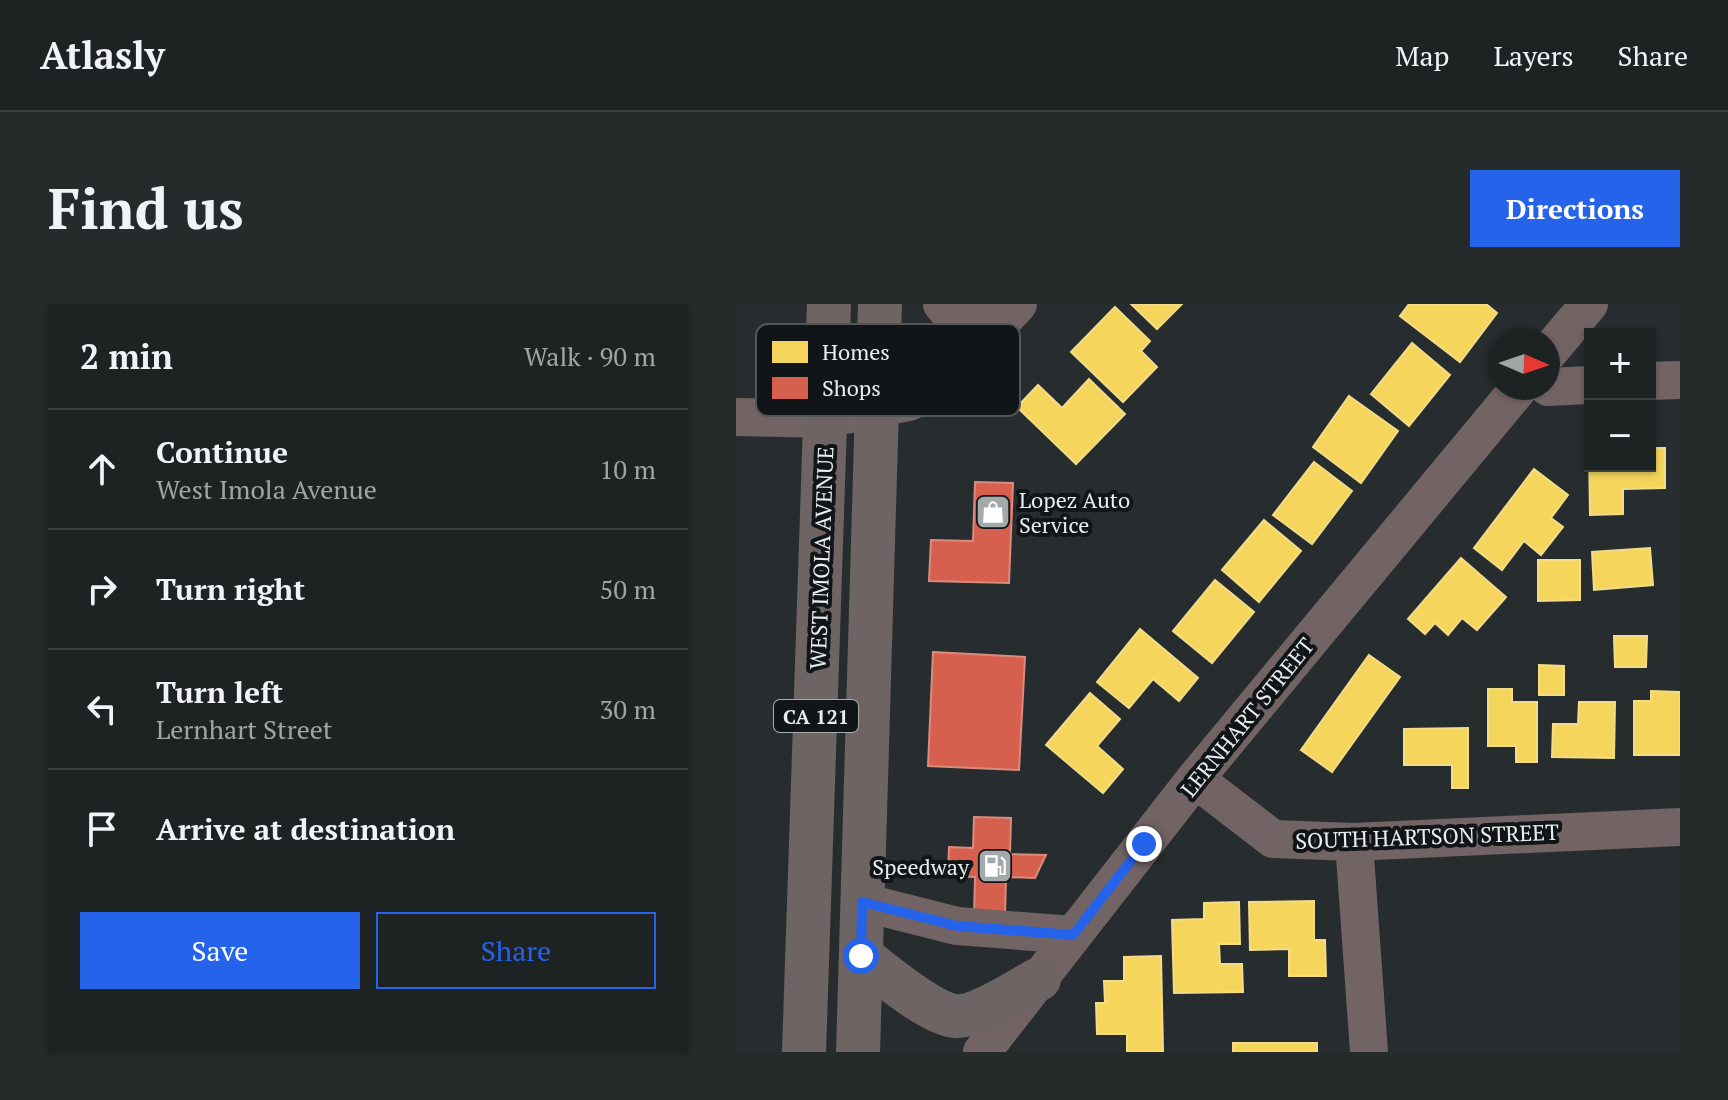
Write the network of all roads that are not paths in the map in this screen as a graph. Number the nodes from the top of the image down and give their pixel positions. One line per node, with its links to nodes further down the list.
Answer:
1 (829, 304): 6 (main road, WEST IMOLA AVENUE / CA 121)
2 (880, 304): 7 (main road, CA 121)
3 (942, 304): 5 (street)
4 (1589, 304): 8 (street)
5 (1009, 313)
6 (828, 324)
7 (880, 324)
8 (1560, 339)
9 (1680, 380): 10 (street)
10 (1656, 381)
11 (1584, 385): 12 (street)
12 (1560, 386)
13 (1508, 400): 19 (street, LERNHART STREET)
14 (826, 416): 18 (main road, WEST IMOLA AVENUE / CA 121)
15 (842, 416): 18 (street)
16 (878, 416): 22 (main road, CA 121)
17 (736, 417): 18 (street)
18 (826, 419): 26 (main road, WEST IMOLA AVENUE / CA 121)
19 (1195, 779): 21 (street, SOUTH HARTSON STREET); 23 (street, LERNHART STREET)
20 (1680, 827): 21 (street, SOUTH HARTSON STREET)
21 (1354, 842): 29 (street)
22 (862, 902): 23 (street); 24 (main road, CA 121)
23 (1073, 935): 25 (street, LERNHART STREET)
24 (861, 956): 25 (main road); 27 (main road, CA 121)
25 (1039, 979): 28 (street, LERNHART STREET)
26 (804, 1052)
27 (858, 1052)
28 (982, 1052)
29 (1369, 1052)

